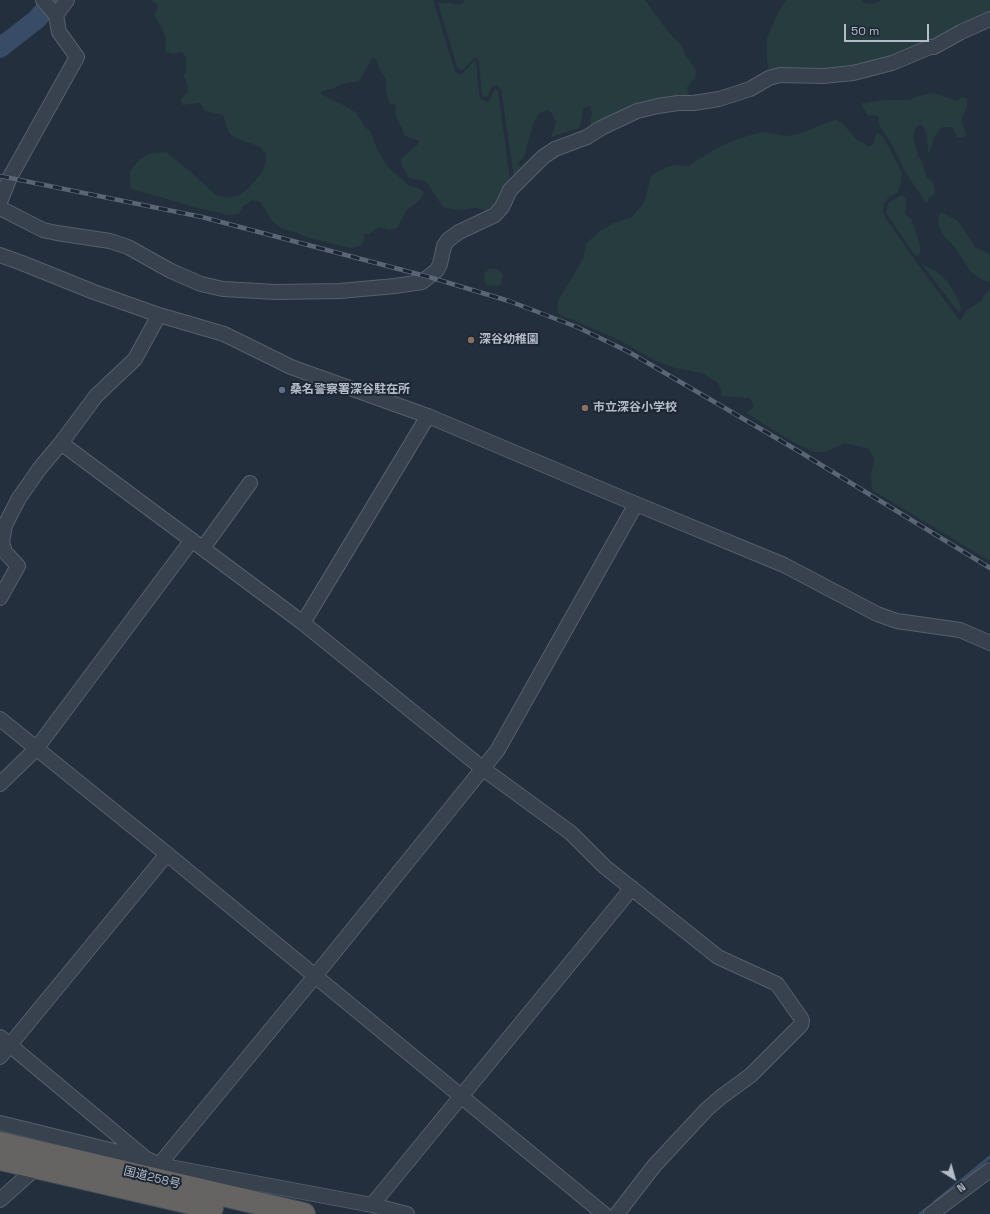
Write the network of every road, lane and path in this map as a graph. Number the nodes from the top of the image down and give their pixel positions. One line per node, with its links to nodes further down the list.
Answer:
1 (43, 0): 3 (street)
2 (67, 0): 3 (street)
3 (56, 15): 5 (street)
4 (990, 19): 6 (street)
5 (0, 202)
6 (0, 208)
7 (0, 255): 8 (street)
8 (159, 315): 9 (street); 10 (street)
9 (428, 416): 12 (street); 16 (street)
10 (61, 443): 13 (street); 14 (street)
11 (250, 483): 14 (street)
12 (636, 504): 17 (street); 20 (street)
13 (2, 523): 15 (street)
14 (197, 544): 16 (street); 19 (street)
15 (0, 598)
16 (303, 623): 20 (street)
17 (990, 643)
18 (0, 719): 19 (street)
19 (36, 749): 21 (street); 22 (street)
20 (482, 768): 23 (street); 24 (street)
21 (0, 784)
22 (167, 854): 24 (street); 25 (street)
23 (632, 888): 27 (street); 40 (street)
24 (315, 976): 27 (street); 32 (street)
25 (5, 1041): 26 (street); 32 (street)
26 (0, 1057)
27 (461, 1097): 35 (street); 39 (street)
28 (0, 1123): 32 (street)
29 (0, 1143): 31 (highway, 国道258号)
30 (0, 1159): 31 (highway, 国道258号)
31 (38, 1159): 32 (highway, 国道258号); 34 (street); 36 (highway, 国道258号)
32 (151, 1167): 35 (street); 37 (highway, 国道258号)
33 (990, 1170): 41 (street)
34 (0, 1200)
35 (372, 1205): 38 (street)
36 (238, 1214)
37 (304, 1214)
38 (407, 1214)
39 (604, 1214)
40 (616, 1214)
41 (931, 1214)

